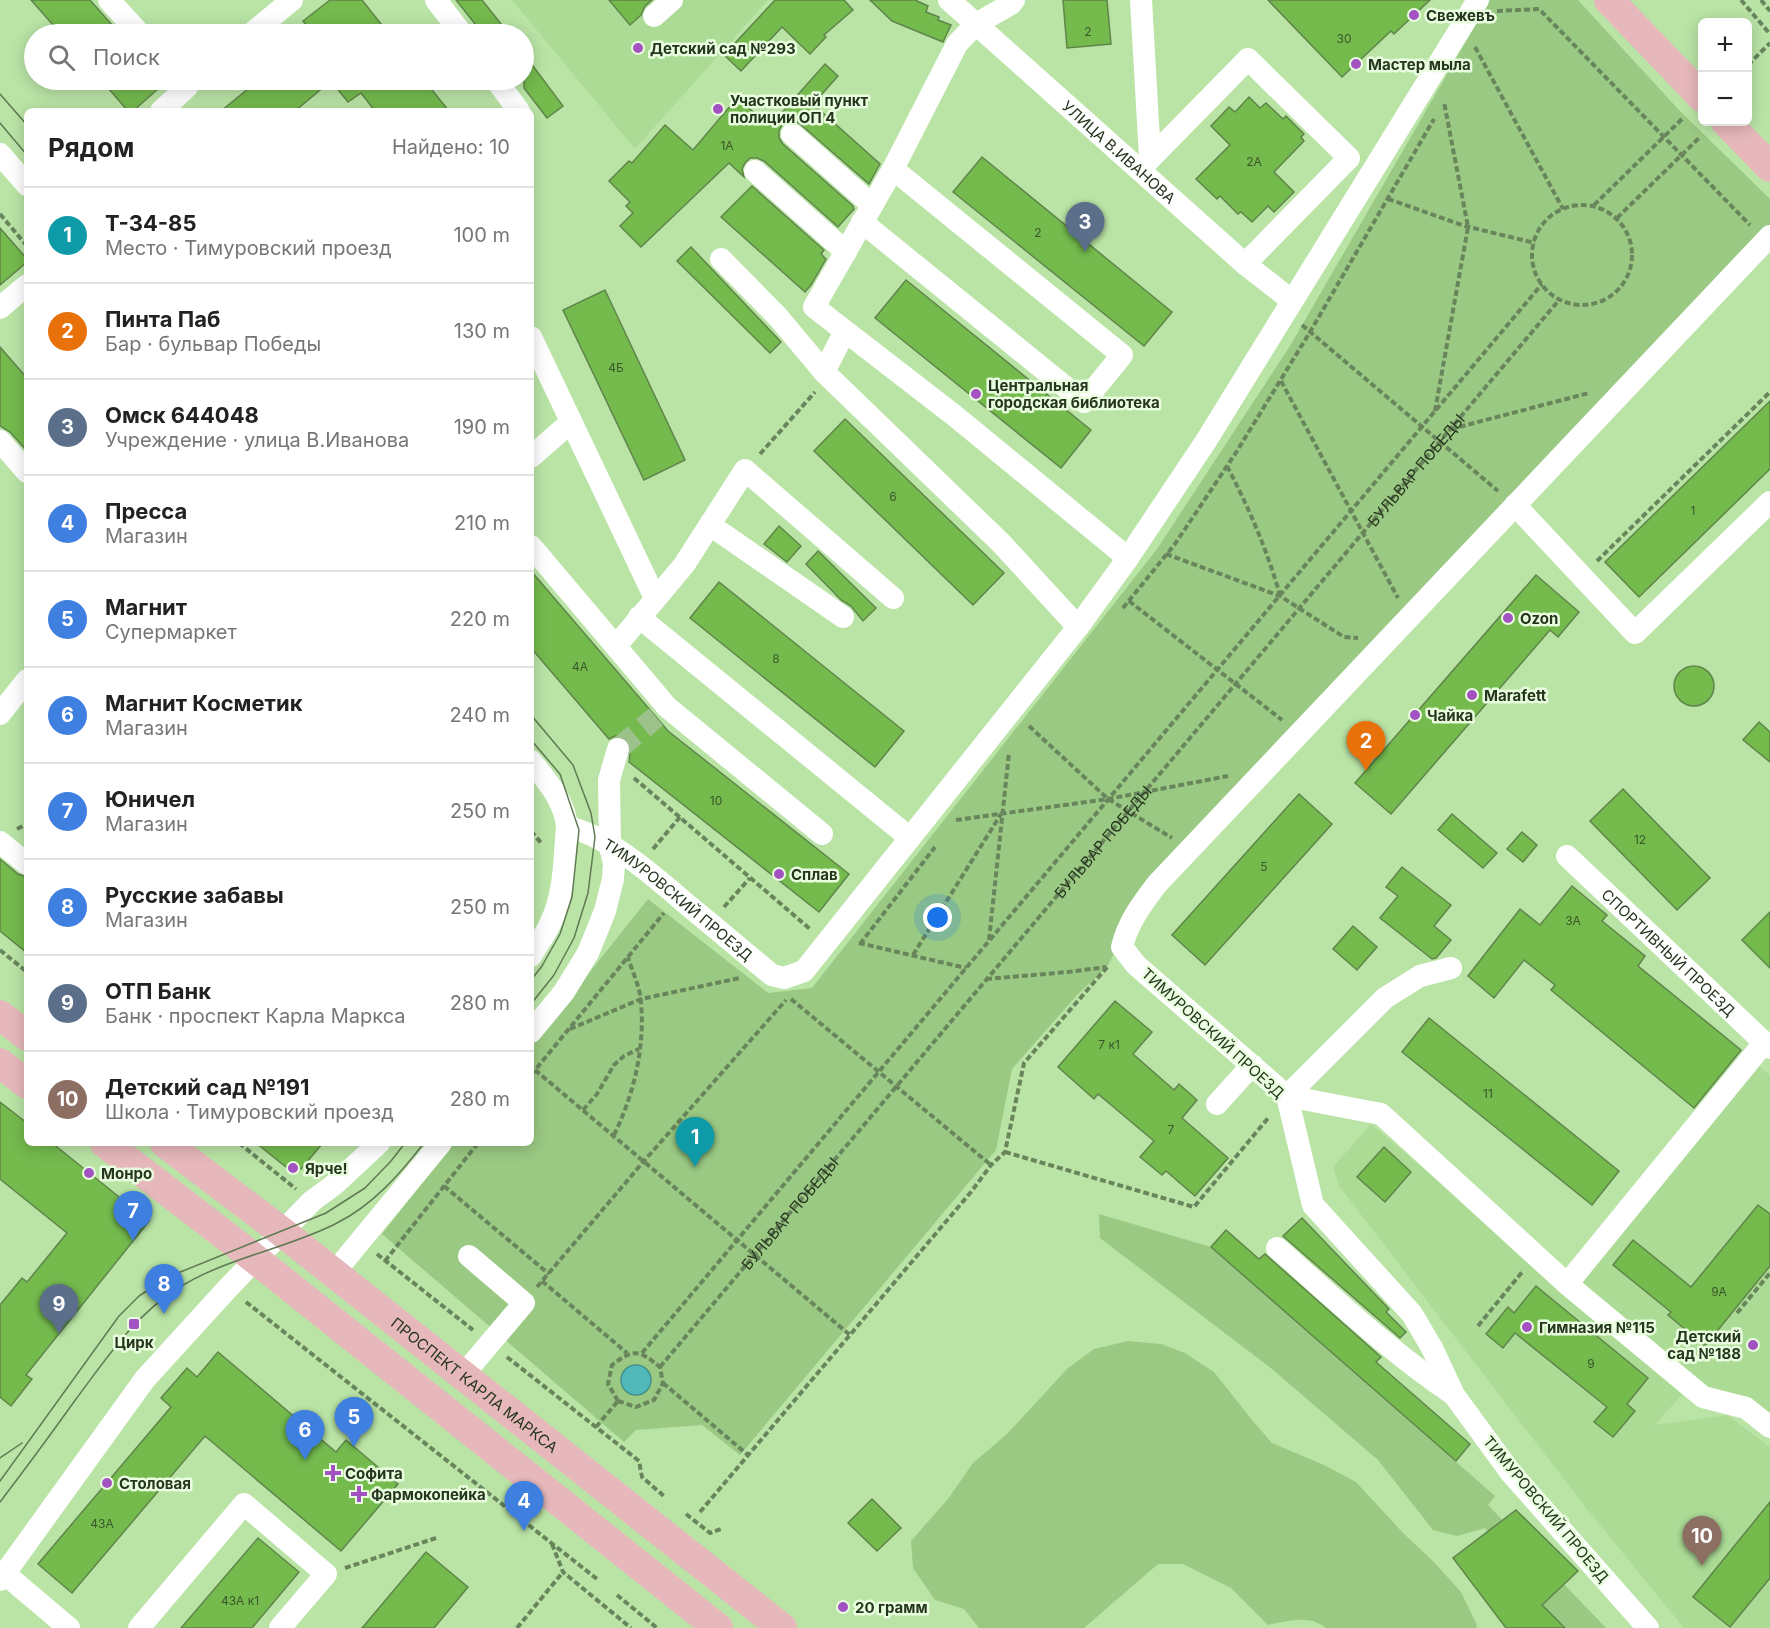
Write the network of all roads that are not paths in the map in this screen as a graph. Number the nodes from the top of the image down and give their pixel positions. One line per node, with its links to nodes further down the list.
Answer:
1 (109, 0): 11 (street)
2 (292, 0): 12 (street)
3 (436, 0): 13 (street)
4 (672, 0): 10 (street)
5 (949, 0): 14 (street, УЛИЦА В.ИВАНОВА)
6 (1014, 0): 14 (street)
7 (1141, 0): 23 (street)
8 (1478, 0): 34 (street)
9 (1609, 0): 17 (main road)
10 (654, 16)
11 (131, 24)
12 (263, 24)
13 (454, 24)
14 (976, 24): 23 (street, УЛИЦА В.ИВАНОВА); 25 (street)
15 (181, 90): 18 (street)
16 (503, 90): 19 (street)
17 (1698, 93)
18 (164, 108)
19 (517, 108)
20 (1730, 126): 24 (main road)
21 (792, 134): 28 (street)
22 (0, 154): 27 (street)
23 (1145, 164): 32 (street, УЛИЦА В.ИВАНОВА); 32 (street)
24 (1770, 167)
25 (893, 169): 28 (street); 28 (street)
26 (755, 171): 30 (street)
27 (24, 182)
28 (867, 214): 30 (street)
29 (1768, 239): 44 (street)
30 (846, 252): 36 (street)
31 (721, 259): 38 (street)
32 (1245, 264): 34 (street, УЛИЦА В.ИВАНОВА)
33 (24, 288): 35 (street)
34 (1288, 306): 47 (street)
35 (0, 308)
36 (845, 331): 38 (street); 47 (street)
37 (534, 343): 39 (street)
38 (824, 372): 52 (street)
39 (571, 422): 41 (street); 48 (street)
40 (0, 441): 42 (street)
41 (534, 454)
42 (24, 469)
43 (1770, 502): 44 (street)
44 (1515, 505): 71 (street, ТИМУРОВСКИЙ ПРОЕЗД)
45 (710, 525): 48 (street); 49 (street); 51 (street)
46 (534, 550): 53 (street)
47 (1128, 558): 52 (street)
48 (655, 598): 50 (street)
49 (893, 598)
50 (639, 617): 53 (street); 60 (street)
51 (843, 617)
52 (1078, 627): 60 (street)
53 (616, 646): 59 (street)
54 (24, 684): 55 (street)
55 (0, 714)
56 (616, 755): 62 (street)
57 (534, 765): 58 (street)
58 (567, 827): 62 (street, ТИМУРОВСКИЙ ПРОЕЗД); 65 (street)
59 (822, 834)
60 (910, 838): 62 (street, ТИМУРОВСКИЙ ПРОЕЗД)
61 (0, 842): 64 (street)
62 (610, 847): 68 (street)
63 (1567, 856): 70 (street, СПОРТИВНЫЙ ПРОЕЗД)
64 (24, 862)
65 (534, 951)
66 (1451, 968): 72 (street)
67 (0, 1015): 69 (main road)
68 (534, 1028)
69 (24, 1034)
70 (1767, 1045): 83 (street)
71 (1252, 1065): 72 (street, ТИМУРОВСКИЙ ПРОЕЗД); 73 (street)
72 (1287, 1096): 83 (street); 85 (street, ТИМУРОВСКИЙ ПРОЕЗД)
73 (1217, 1104)
74 (109, 1146): 81 (main road)
75 (169, 1146): 78 (main road, ПРОСПЕКТ КАРЛА МАРКСА)
76 (376, 1146): 78 (street)
77 (439, 1146): 82 (street)
78 (282, 1232): 81 (street); 82 (main road, ПРОСПЕКТ КАРЛА МАРКСА)
79 (1277, 1248): 85 (street)
80 (468, 1256): 84 (street)
81 (255, 1260): 87 (street); 91 (main road)
82 (334, 1274): 84 (main road, ПРОСПЕКТ КАРЛА МАРКСА)
83 (1567, 1284): 86 (street)
84 (463, 1376): 92 (main road, ПРОСПЕКТ КАРЛА МАРКСА)
85 (1454, 1395): 93 (street, ТИМУРОВСКИЙ ПРОЕЗД)
86 (1770, 1427)
87 (2, 1577): 88 (street)
88 (69, 1628)
89 (139, 1628): 90 (street)
90 (280, 1628)
91 (718, 1628)
92 (782, 1628)
93 (1648, 1628)

